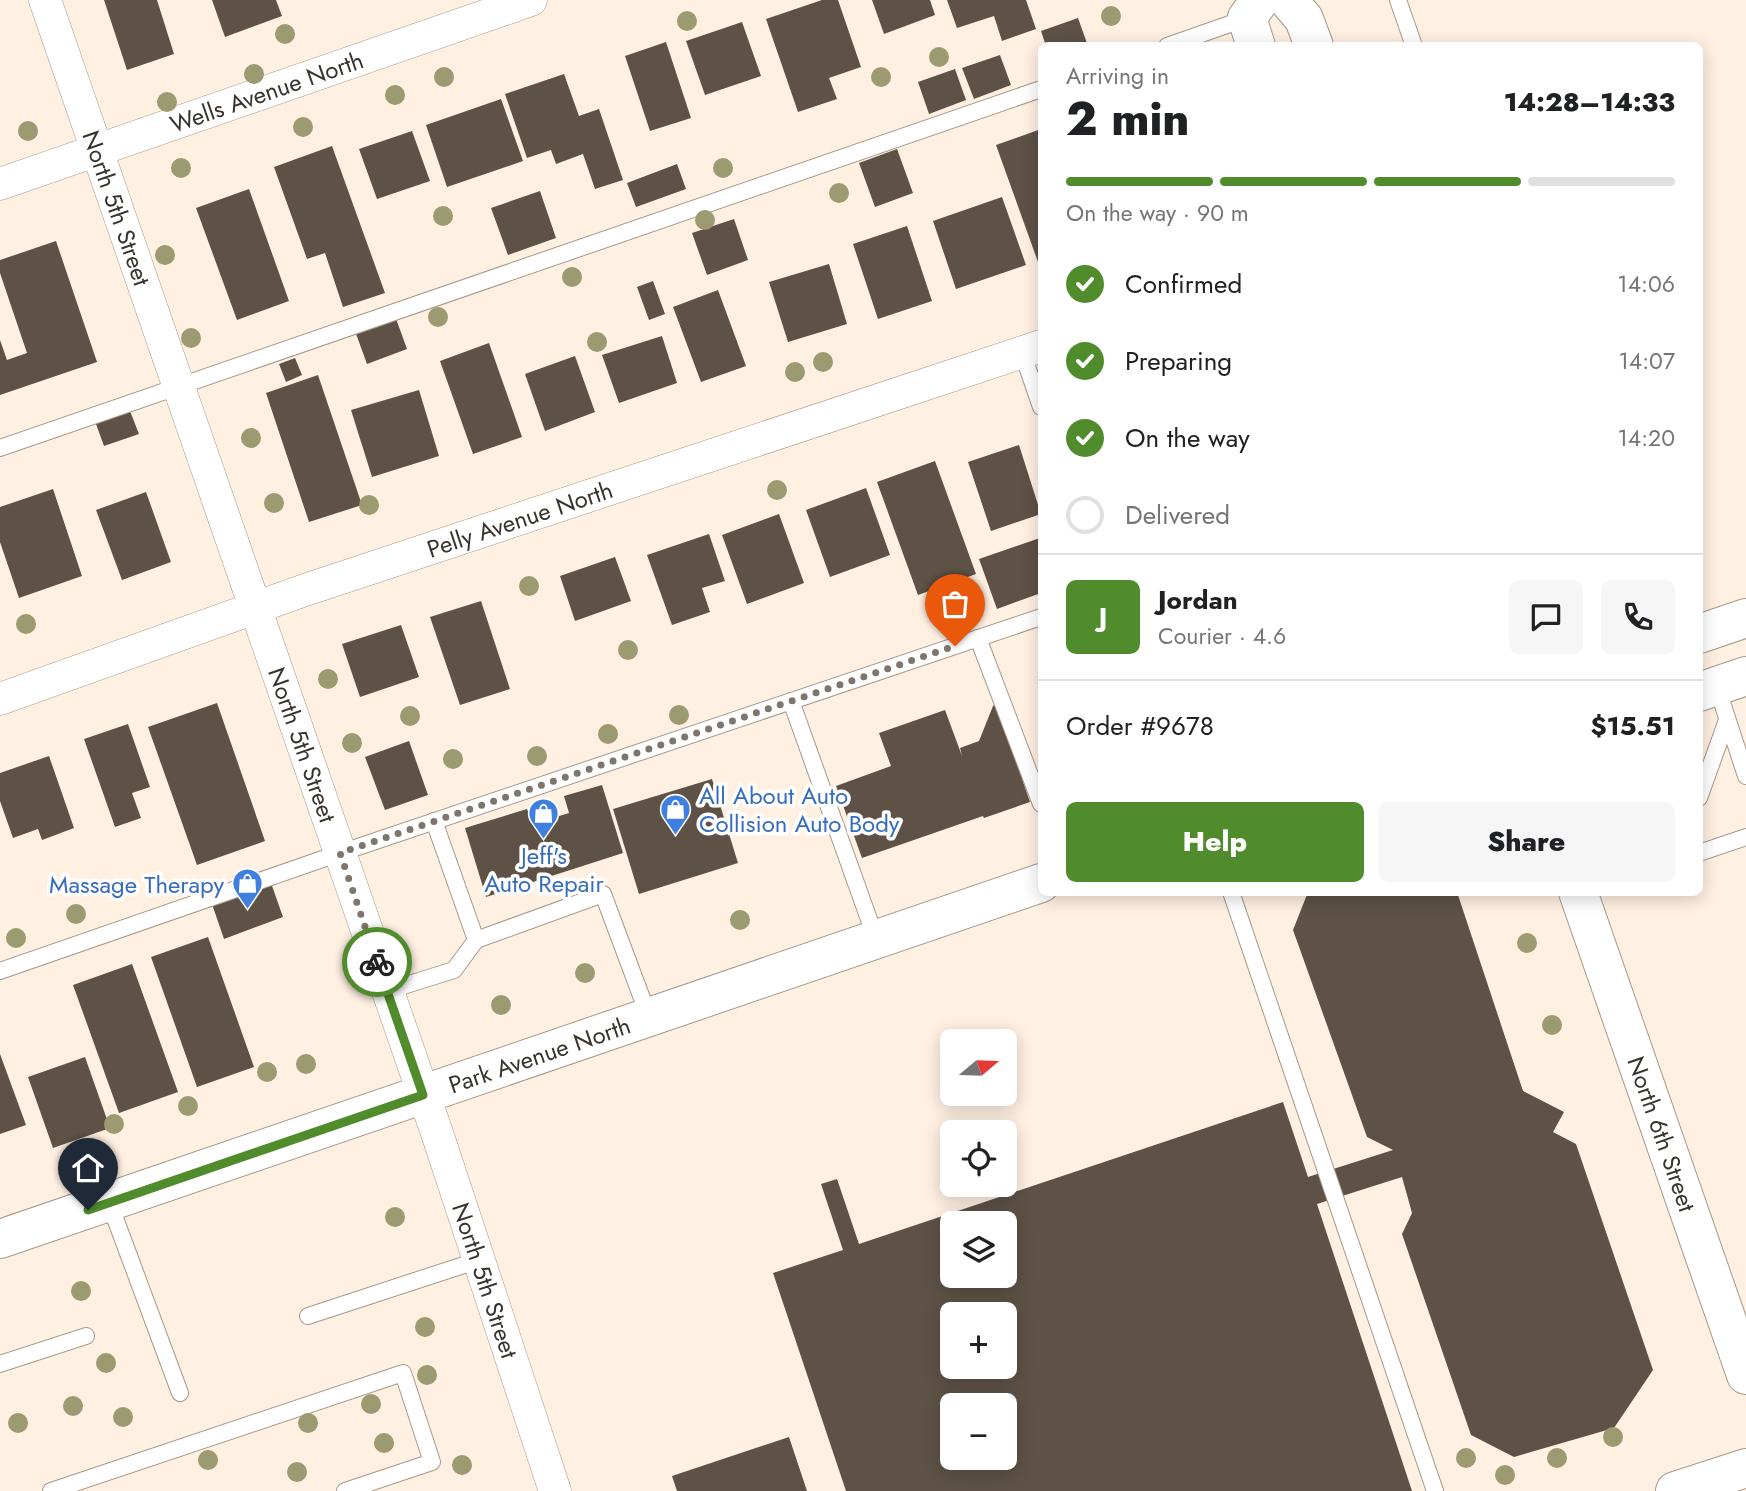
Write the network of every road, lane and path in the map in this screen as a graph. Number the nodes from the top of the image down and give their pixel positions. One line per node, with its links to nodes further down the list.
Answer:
1 (44, 0): 10 (street, North 5th Street)
2 (531, 0): 10 (street, Wells Avenue North)
3 (1288, 0): 7 (street)
4 (1398, 0): 8 (lane)
5 (1255, 21): 6 (lane)
6 (1181, 42)
7 (1313, 42)
8 (1413, 42)
9 (1038, 90): 13 (lane)
10 (96, 149): 11 (street, Wells Avenue North); 13 (street, North 5th Street)
11 (0, 184)
12 (1032, 349): 14 (lane); 16 (street, Pelly Avenue North)
13 (177, 385): 15 (lane); 16 (street, North 5th Street)
14 (1038, 388)
15 (0, 447)
16 (255, 607): 22 (street, Pelly Avenue North); 30 (street, North 5th Street)
17 (1038, 618): 20 (lane)
18 (1746, 618): 19 (street)
19 (1703, 633)
20 (978, 638): 23 (lane); 26 (lane)
21 (1722, 694): 24 (lane); 25 (lane)
22 (0, 699)
23 (792, 701): 27 (lane); 35 (lane)
24 (1746, 776)
25 (1703, 780)
26 (1038, 796)
27 (434, 821): 30 (lane); 34 (lane)
28 (1746, 837): 29 (lane)
29 (1703, 852)
30 (340, 853): 36 (lane); 37 (street, North 5th Street)
31 (1038, 884): 35 (street, Park Avenue North)
32 (1232, 896): 52 (lane)
33 (1581, 896): 46 (street, North 6th Street)
34 (476, 940): 37 (lane); 38 (lane)
35 (876, 940): 38 (street, Park Avenue North)
36 (0, 971)
37 (387, 991): 39 (street, North 5th Street)
38 (649, 1017): 39 (street, Park Avenue North)
39 (423, 1095): 40 (street, Park Avenue North); 42 (street, North 5th Street)
40 (109, 1202): 41 (street, Park Avenue North); 47 (lane)
41 (0, 1239)
42 (479, 1260): 43 (lane); 51 (street, North 5th Street)
43 (308, 1316)
44 (86, 1336): 45 (lane)
45 (0, 1364)
46 (1746, 1375)
47 (180, 1393)
48 (1746, 1468): 53 (street)
49 (51, 1491): 50 (lane)
50 (345, 1491)
51 (555, 1491)
52 (1435, 1491)
53 (1675, 1491)

